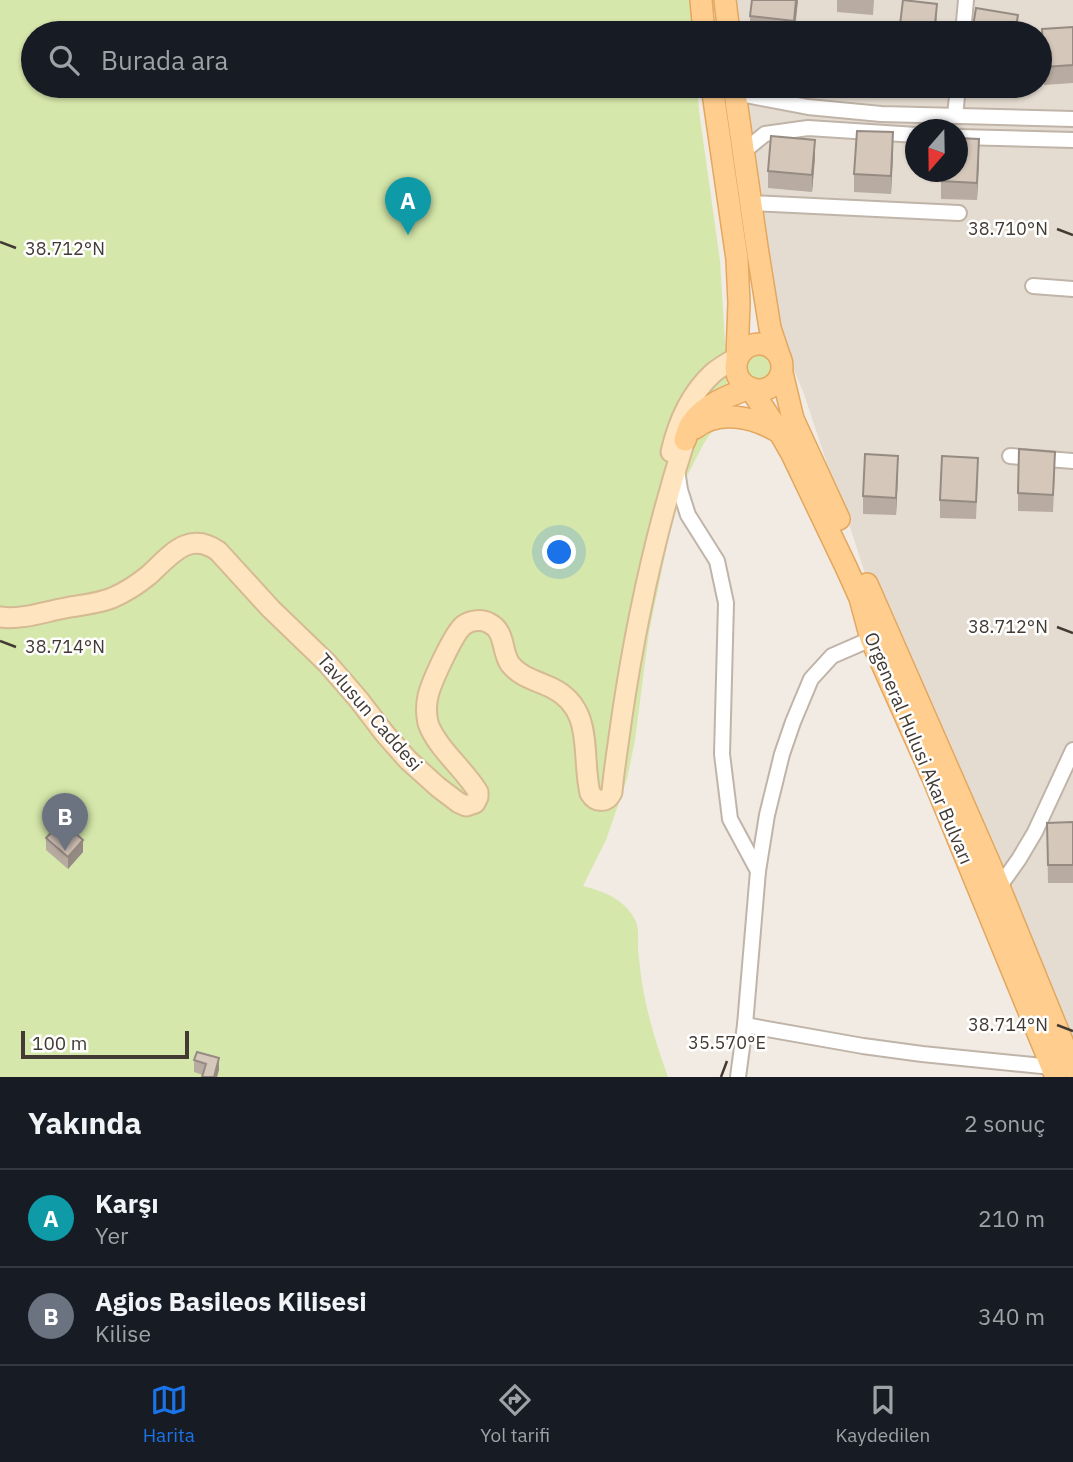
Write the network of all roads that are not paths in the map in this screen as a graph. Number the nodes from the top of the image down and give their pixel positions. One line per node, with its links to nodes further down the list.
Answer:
1 (701, 0): 4 (main road)
2 (725, 0): 5 (main road)
3 (966, 0): 6 (street)
4 (703, 21)
5 (728, 21)
6 (964, 21)
7 (714, 98): 21 (main road)
8 (736, 98): 16 (main road, Orgeneral Hulusi Akar Bulvarı)
9 (772, 98): 11 (street)
10 (957, 98): 11 (street)
11 (955, 116): 12 (street)
12 (1073, 119)
13 (905, 134): 16 (street)
14 (968, 137): 15 (street)
15 (1073, 139)
16 (743, 152): 17 (main road, Orgeneral Hulusi Akar Bulvarı)
17 (750, 203): 18 (street); 22 (main road, Orgeneral Hulusi Akar Bulvarı)
18 (959, 213)
19 (1033, 286): 20 (street)
20 (1073, 289)
21 (737, 357): 22 (main road); 23 (main road); 29 (street, Tavlusun Caddesi)
22 (780, 364): 23 (main road); 34 (main road, Orgeneral Hulusi Akar Bulvarı)
23 (750, 388): 24 (main road, Orgeneral Hulusi Akar Bulvarı); 25 (main road)
24 (780, 433): 25 (main road); 31 (main road, Orgeneral Hulusi Akar Bulvarı)
25 (685, 440): 28 (street, Tavlusun Caddesi)
26 (1010, 456): 27 (street)
27 (1073, 461)
28 (676, 466): 29 (street, Tavlusun Caddesi); 33 (street)
29 (668, 495): 30 (street, Tavlusun Caddesi)
30 (0, 617)
31 (871, 639): 33 (street); 36 (main road, Orgeneral Hulusi Akar Bulvarı)
32 (1073, 750): 34 (street)
33 (758, 871): 35 (street)
34 (999, 887): 36 (main road, Orgeneral Hulusi Akar Bulvarı)
35 (745, 1025): 36 (street); 37 (street)
36 (1060, 1071)
37 (738, 1077)

